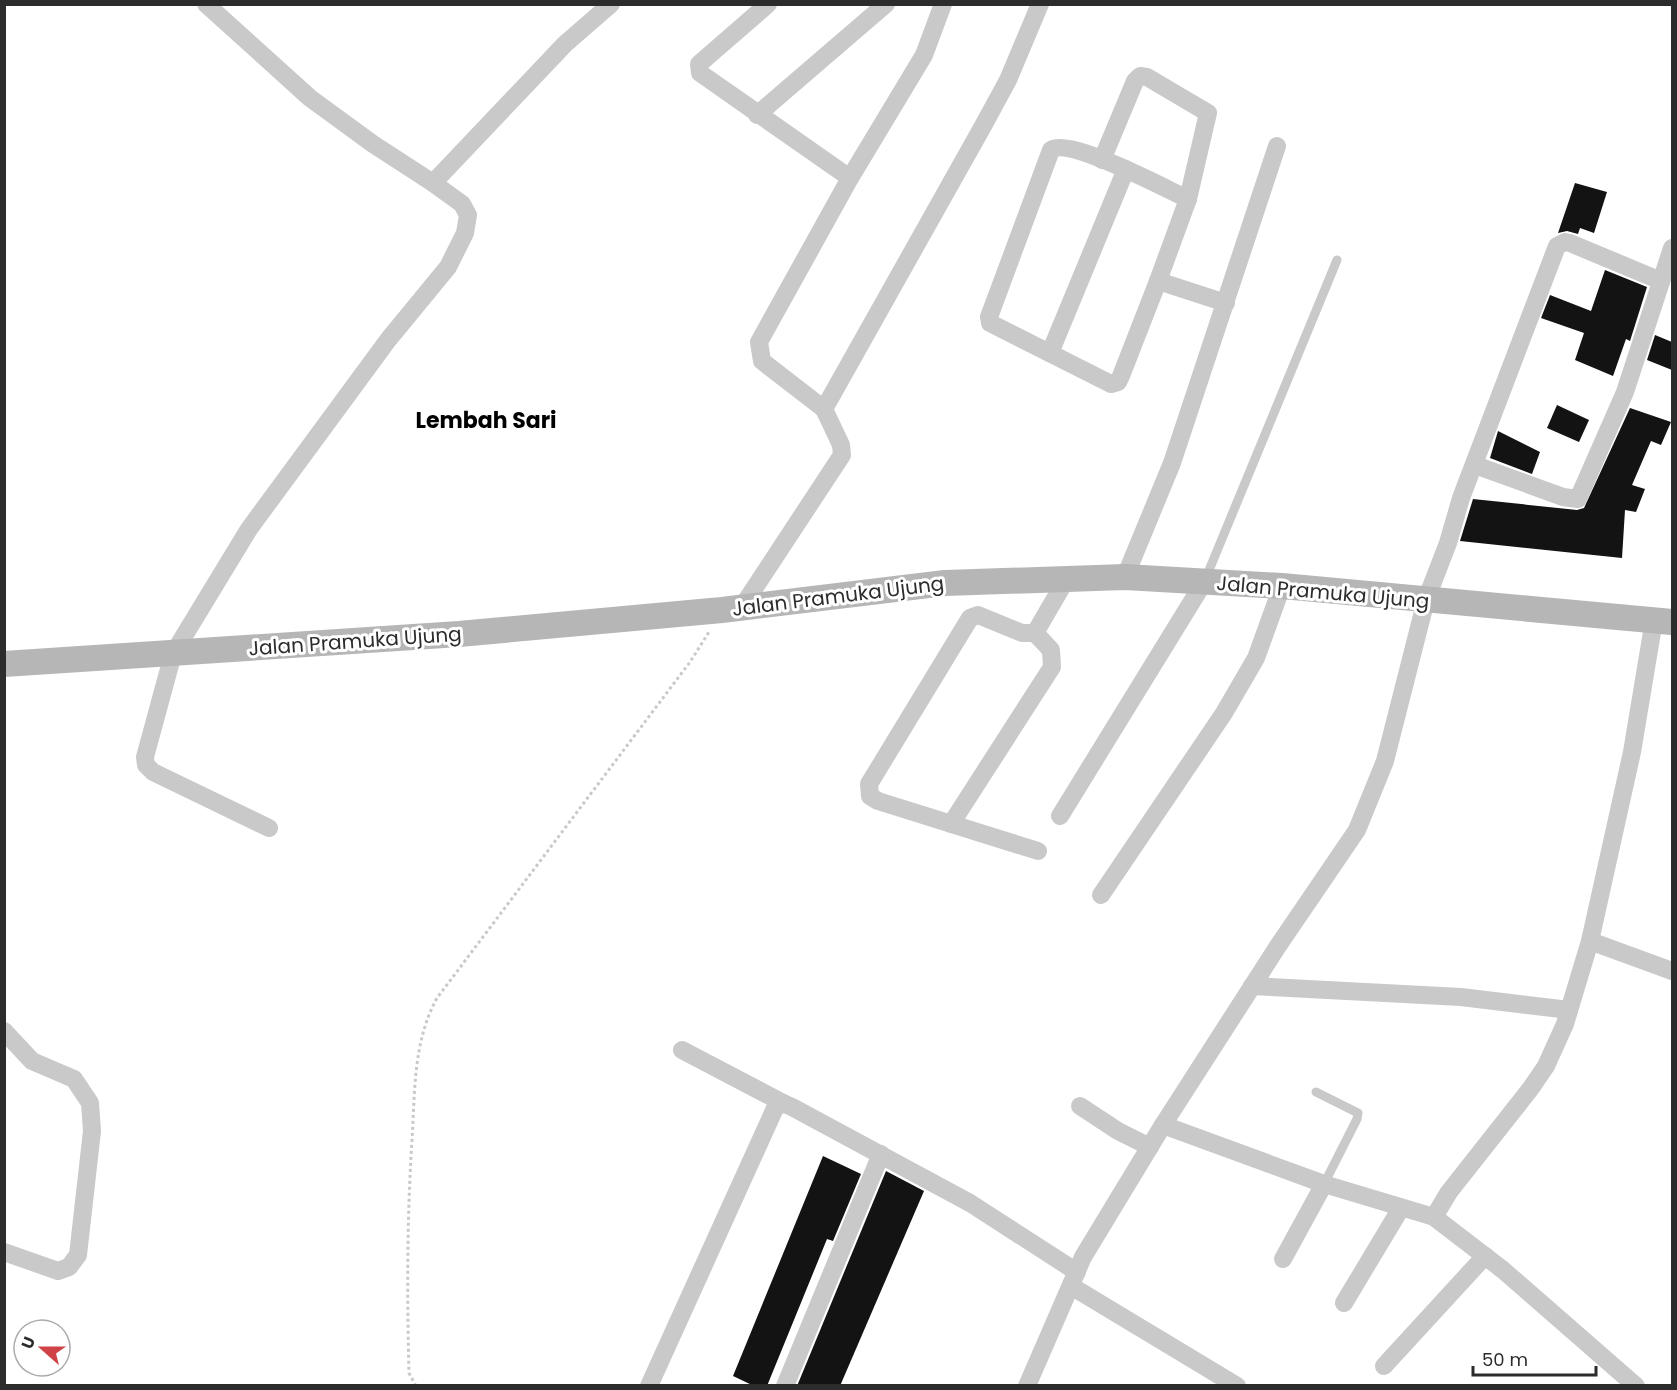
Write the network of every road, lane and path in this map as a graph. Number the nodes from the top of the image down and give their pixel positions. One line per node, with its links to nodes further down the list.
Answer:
1 (206, 4): 12 (street)
2 (611, 4): 12 (street)
3 (768, 4): 7 (street)
4 (886, 4): 7 (street)
5 (943, 4): 11 (street)
6 (1040, 4): 20 (street)
7 (757, 115): 11 (street)
8 (1277, 146): 18 (street)
9 (1102, 160): 10 (street); 13 (street); 19 (street)
10 (1126, 169): 13 (street); 19 (street)
11 (850, 178): 20 (street)
12 (433, 183): 30 (street)
13 (1188, 199): 16 (street)
14 (1672, 248): 17 (street)
15 (1337, 260): 24 (lane)
16 (1158, 281): 18 (street); 19 (street)
17 (1661, 281): 21 (street); 21 (street)
18 (1226, 303): 22 (street)
19 (1050, 353)
20 (824, 409): 27 (street)
21 (1475, 465): 26 (street)
22 (1125, 577): 23 (street, Jalan Pramuka Ujung); 24 (street, Jalan Pramuka Ujung)
23 (1067, 578): 27 (street, Jalan Pramuka Ujung); 29 (street)
24 (1204, 582): 25 (street, Jalan Pramuka Ujung); 32 (street)
25 (1281, 586): 26 (street, Jalan Pramuka Ujung); 36 (street)
26 (1426, 600): 28 (street, Jalan Pramuka Ujung); 39 (street)
27 (732, 609): 30 (street, Jalan Pramuka Ujung); 58 (path)
28 (1663, 621): 37 (street)
29 (1035, 633): 33 (street); 33 (street)
30 (173, 654): 31 (street, Jalan Pramuka Ujung); 34 (street)
31 (4, 664)
32 (1060, 816)
33 (951, 824): 35 (street)
34 (268, 828)
35 (1038, 850)
36 (1101, 895)
37 (1590, 941): 38 (street); 40 (street)
38 (1672, 971)
39 (1252, 987): 40 (street); 46 (street)
40 (1569, 1010): 51 (street)
41 (4, 1031): 52 (street)
42 (682, 1050): 44 (street)
43 (1316, 1092): 49 (lane)
44 (785, 1104): 48 (street); 59 (street)
45 (1080, 1106): 47 (street)
46 (1163, 1125): 47 (street); 49 (street)
47 (1150, 1147): 55 (street)
48 (881, 1154): 55 (street); 60 (street)
49 (1324, 1184): 50 (street); 54 (street)
50 (1401, 1208): 51 (street); 56 (street)
51 (1434, 1217): 53 (street)
52 (4, 1252)
53 (1485, 1256): 57 (street); 63 (street)
54 (1283, 1259)
55 (1074, 1279): 61 (street); 62 (street)
56 (1344, 1303)
57 (1384, 1366)
58 (416, 1386)
59 (649, 1386)
60 (785, 1386)
61 (1027, 1386)
62 (1237, 1386)
63 (1636, 1386)

